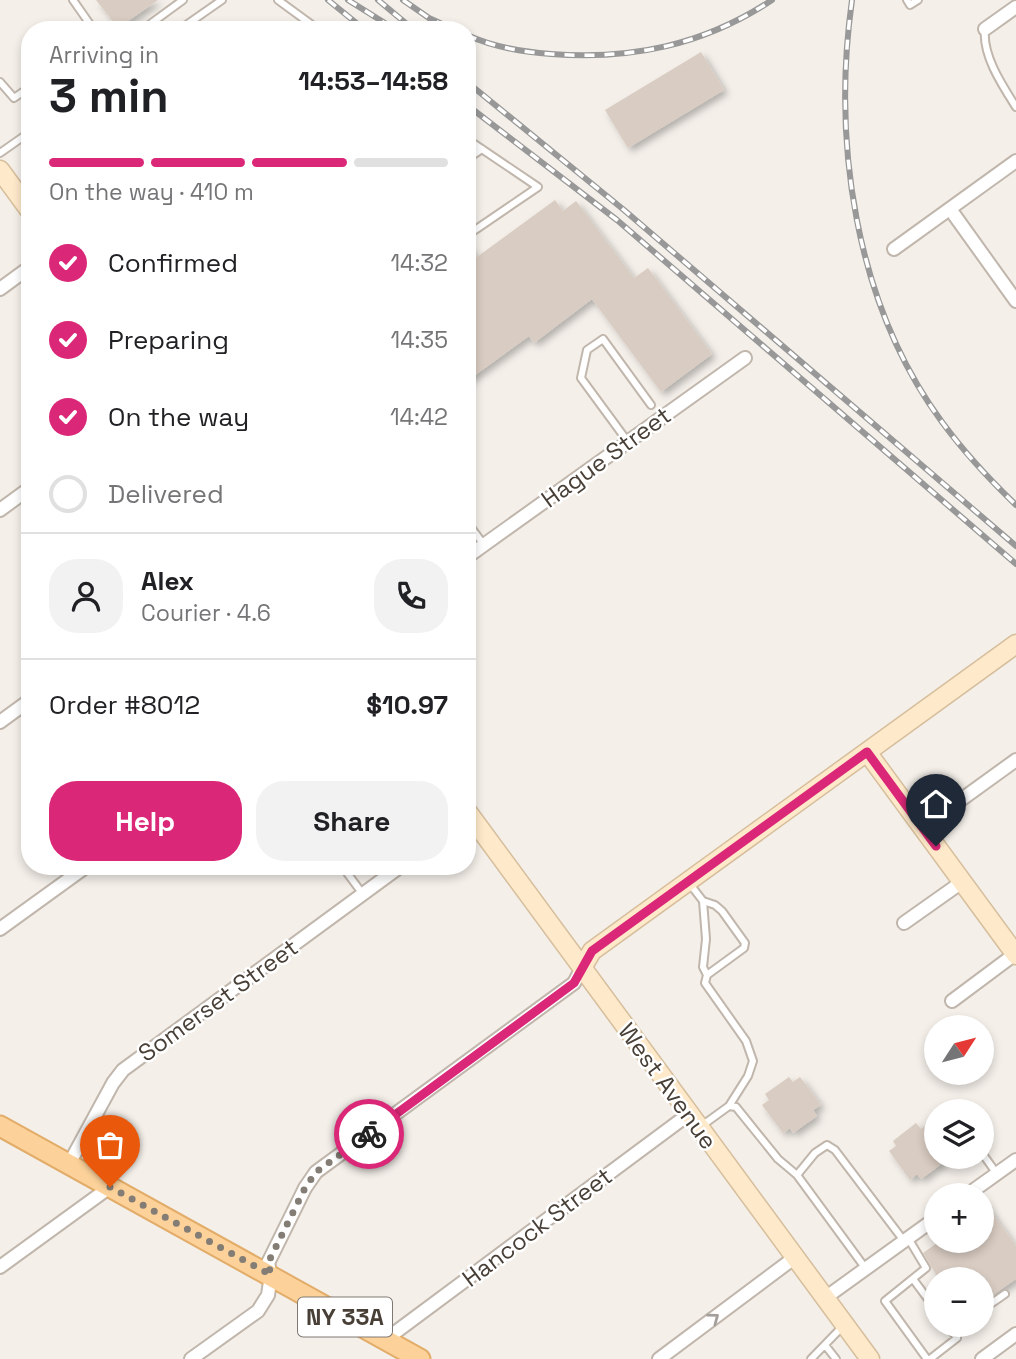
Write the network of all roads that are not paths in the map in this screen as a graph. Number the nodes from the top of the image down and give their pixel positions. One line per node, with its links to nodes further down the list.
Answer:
1 (73, 0): 8 (lane)
2 (183, 0): 9 (lane)
3 (222, 0): 10 (lane)
4 (278, 0): 11 (lane)
5 (907, 0): 6 (lane)
6 (918, 0)
7 (1016, 7): 12 (street)
8 (88, 21)
9 (154, 21)
10 (192, 21)
11 (307, 21)
12 (985, 29): 15 (lane)
13 (0, 82): 14 (lane)
14 (21, 93)
15 (1016, 107)
16 (21, 138): 19 (lane)
17 (476, 145): 18 (lane)
18 (482, 149): 20 (lane); 25 (lane)
19 (0, 153)
20 (476, 153)
21 (1016, 161): 24 (street)
22 (0, 170): 23 (street)
23 (21, 199)
24 (950, 209): 26 (street); 29 (street)
25 (476, 229)
26 (894, 249)
27 (21, 274): 28 (street)
28 (0, 289)
29 (1016, 301)
30 (745, 358): 32 (street, Hague Street)
31 (651, 405): 32 (lane)
32 (628, 442): 36 (street, Hague Street)
33 (21, 495): 34 (street)
34 (0, 510)
35 (476, 534): 36 (lane)
36 (484, 545): 37 (street, Hague Street)
37 (476, 551)
38 (1016, 644): 41 (street)
39 (21, 707): 40 (street)
40 (0, 722)
41 (867, 752): 44 (street); 49 (street)
42 (1016, 760): 44 (street)
43 (476, 825): 55 (street, West Avenue)
44 (922, 828): 48 (street)
45 (74, 875): 53 (street)
46 (349, 875): 50 (lane)
47 (389, 875): 50 (street, Somerset Street)
48 (962, 882): 52 (street); 54 (street)
49 (689, 883): 51 (lane); 55 (street)
50 (363, 895): 62 (street, Somerset Street)
51 (703, 901): 56 (lane); 56 (lane)
52 (904, 923)
53 (0, 929)
54 (1016, 955): 57 (street)
55 (582, 968): 59 (street, West Avenue); 73 (street)
56 (708, 975): 58 (lane)
57 (952, 1001)
58 (729, 1106): 59 (lane); 65 (lane)
59 (694, 1121): 70 (street, West Avenue); 82 (street, Hancock Street)
60 (0, 1126): 62 (main road, NY 33A)
61 (1016, 1160): 64 (street)
62 (69, 1164): 67 (main road, NY 33A)
63 (993, 1169): 64 (lane)
64 (997, 1174): 66 (street)
65 (797, 1175): 69 (lane); 72 (lane)
66 (984, 1183)
67 (110, 1187): 71 (street); 73 (main road, NY 33A)
68 (924, 1227): 69 (street)
69 (906, 1240): 72 (street); 74 (lane)
70 (794, 1258): 77 (street, West Avenue); 87 (street, one-way to 70)
71 (0, 1267)
72 (866, 1269): 77 (street)
73 (271, 1275): 82 (main road, NY 33A); 85 (street)
74 (913, 1279): 75 (lane); 91 (lane)
75 (924, 1294)
76 (1005, 1294): 78 (lane)
77 (825, 1298): 79 (street, West Avenue)
78 (994, 1302)
79 (844, 1324): 83 (lane); 90 (street, West Avenue)
80 (1016, 1334): 84 (street)
81 (956, 1337): 91 (lane)
82 (386, 1340): 86 (main road, NY 33A)
83 (825, 1345): 88 (lane); 89 (lane)
84 (987, 1358)
85 (191, 1359)
86 (420, 1359)
87 (659, 1359)
88 (811, 1359)
89 (836, 1359)
90 (870, 1359)
91 (929, 1359)

